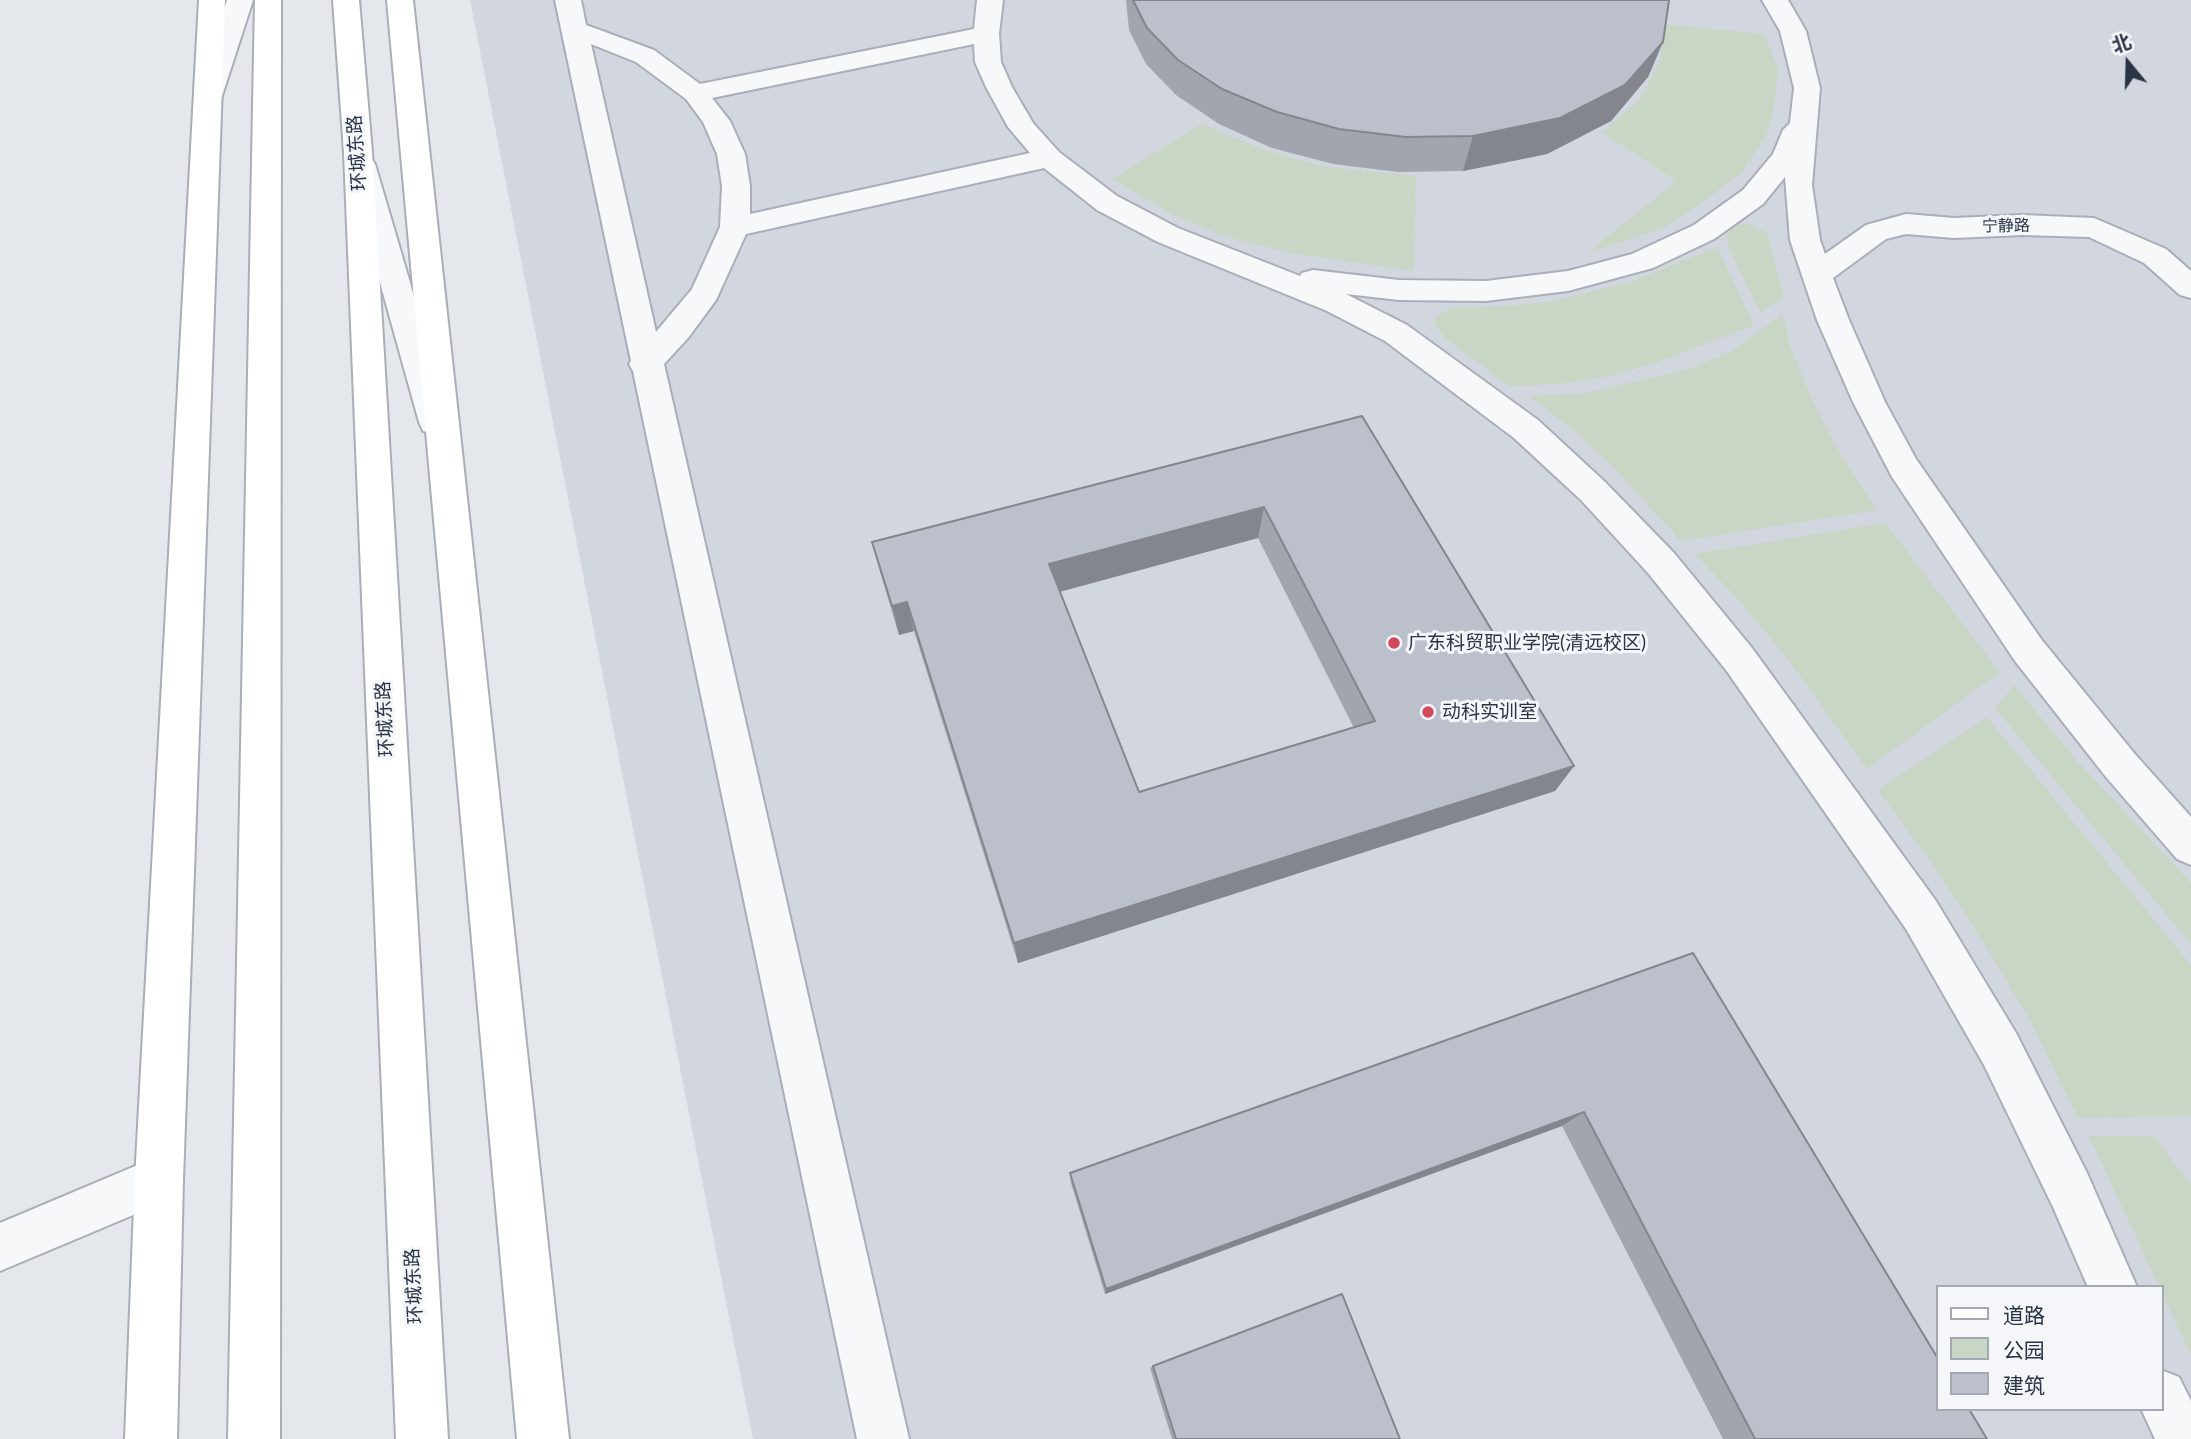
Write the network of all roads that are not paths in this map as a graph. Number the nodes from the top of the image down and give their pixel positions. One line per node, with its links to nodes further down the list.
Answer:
1 (212, 0): 11 (main road)
2 (240, 0): 11 (street)
3 (268, 0): 27 (main road)
4 (346, 0): 13 (main road, 环城东路)
5 (400, 0): 20 (main road)
6 (990, 0): 9 (street)
7 (1776, 0): 12 (street)
8 (570, 14): 10 (street); 19 (street)
9 (986, 34): 10 (street); 14 (street)
10 (695, 93): 15 (street)
11 (208, 99): 22 (main road)
12 (1804, 114): 16 (street); 17 (street)
13 (358, 152): 20 (street); 28 (main road, 环城东路)
14 (1049, 158): 15 (street); 16 (street)
15 (735, 227): 19 (street)
16 (1237, 261): 24 (street)
17 (1817, 275): 18 (street, 宁静路); 21 (street)
18 (2191, 288)
19 (645, 364): 30 (street)
20 (444, 451): 29 (main road)
21 (2191, 846)
22 (159, 1181): 23 (street); 26 (main road)
23 (0, 1247)
24 (2112, 1285)
25 (2163, 1399): 31 (street)
26 (151, 1439)
27 (254, 1439)
28 (422, 1439)
29 (542, 1439)
30 (883, 1439)
31 (2182, 1439)

